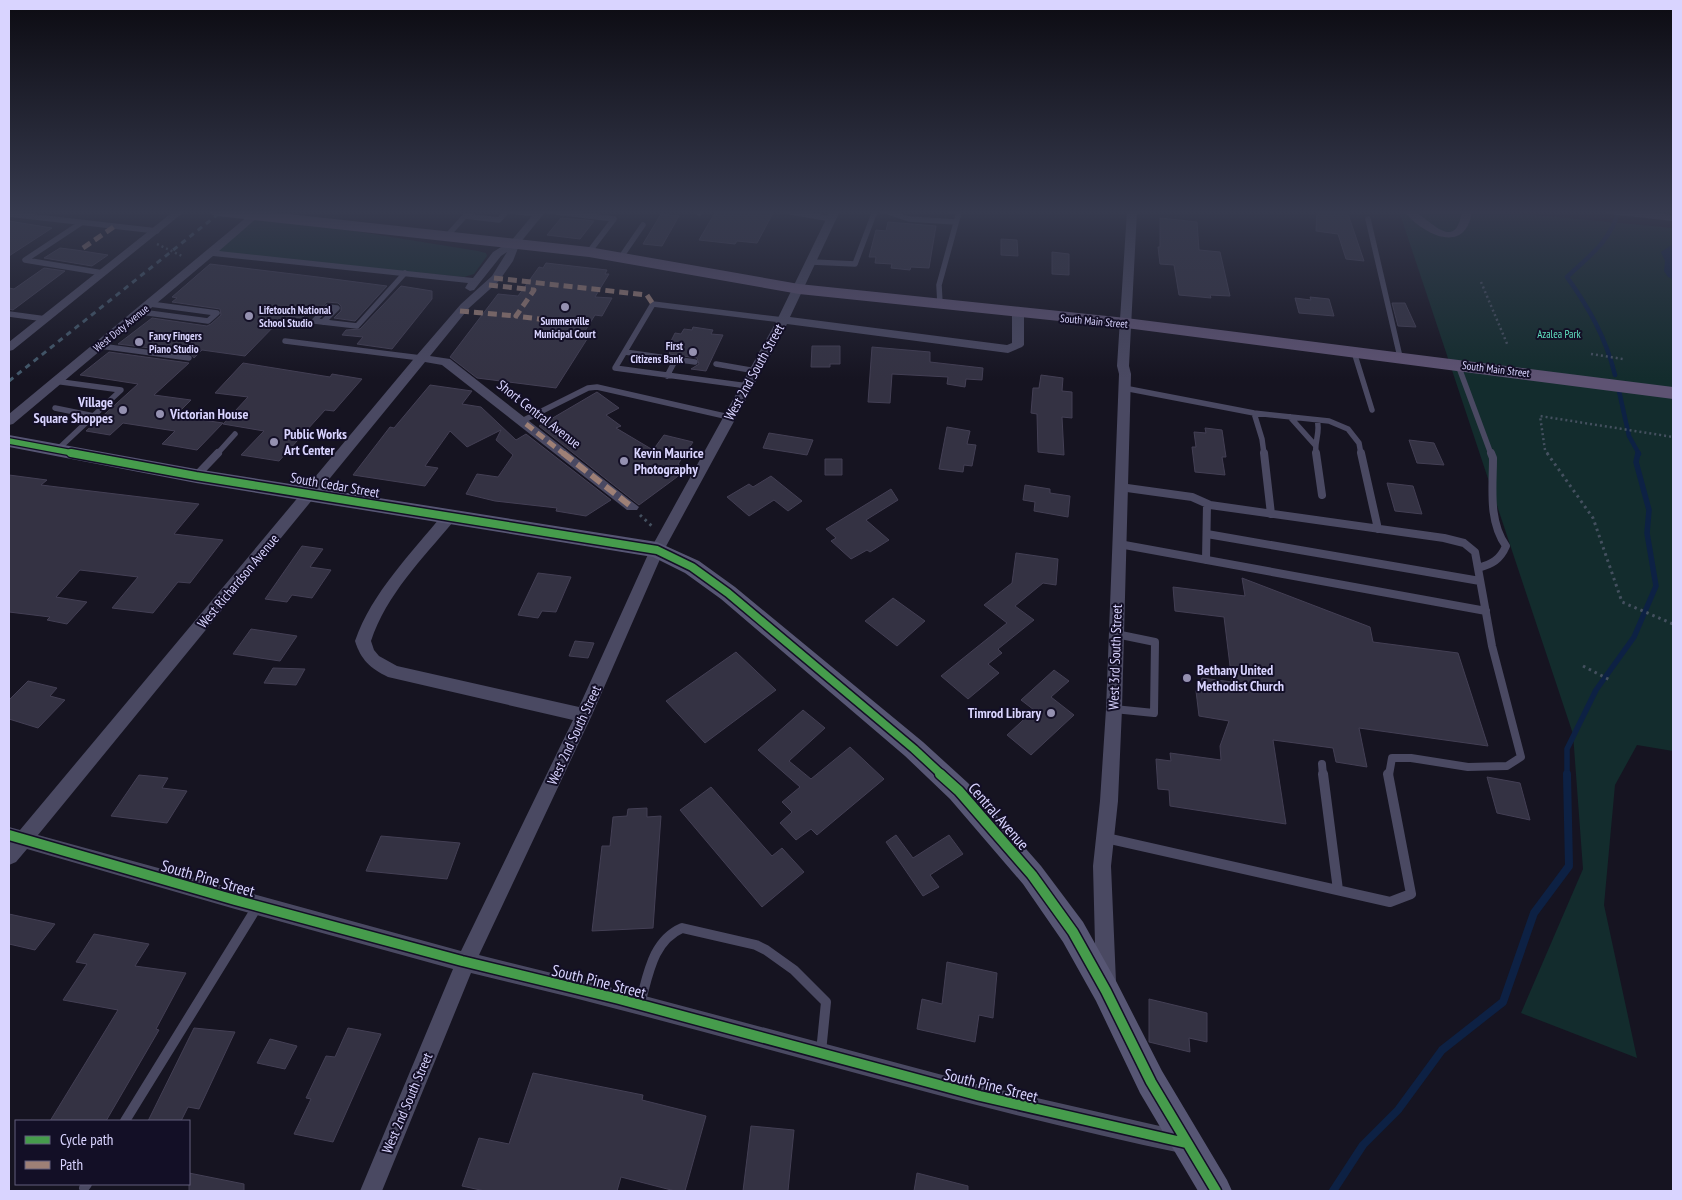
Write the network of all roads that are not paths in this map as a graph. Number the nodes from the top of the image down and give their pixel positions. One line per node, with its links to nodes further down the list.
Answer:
1 (68, 267): 12 (lane)
2 (111, 267): 12 (street)
3 (194, 267): 18 (street, West Doty Avenue)
4 (347, 267): 13 (street)
5 (486, 267): 14 (street, West Richardson Avenue)
6 (503, 267): 17 (street, West Richardson Avenue)
7 (677, 267): 15 (main road, South Main Street)
8 (810, 267): 15 (street, West 2nd South Street)
9 (944, 267): 16 (lane)
10 (1129, 267): 24 (street, West 3rd South Street)
11 (1379, 267): 30 (lane)
12 (103, 273): 21 (street)
13 (405, 273): 14 (street); 23 (lane)
14 (475, 281): 17 (street, West Richardson Avenue)
15 (799, 289): 16 (main road, South Main Street); 22 (street, West 2nd South Street)
16 (940, 304): 19 (main road, South Main Street)
17 (465, 306): 32 (street, West Richardson Avenue)
18 (146, 308): 18 (lane); 26 (street, West Doty Avenue)
19 (1018, 313): 22 (street); 24 (main road, South Main Street)
20 (9, 314): 21 (lane)
21 (46, 319): 27 (street)
22 (783, 320): 28 (lane); 37 (street, West 2nd South Street)
23 (323, 322)
24 (1126, 324): 29 (main road, South Main Street); 41 (street, West 3rd South Street)
25 (285, 341): 32 (lane)
26 (100, 346): 31 (lane); 39 (street, West Doty Avenue)
27 (9, 348)
28 (625, 352): 33 (lane); 38 (lane)
29 (1354, 352): 30 (main road, South Main Street); 44 (lane)
30 (1400, 357): 36 (main road, South Main Street)
31 (189, 358)
32 (421, 358): 51 (street, Short Central Avenue); 58 (street, West Richardson Avenue)
33 (676, 359): 34 (lane); 38 (lane)
34 (695, 362)
35 (716, 364): 37 (lane)
36 (1458, 364): 42 (main road, South Main Street); 69 (lane)
37 (756, 371): 40 (street, West 2nd South Street)
38 (667, 376): 40 (lane)
39 (54, 381): 46 (lane); 50 (street, West Doty Avenue)
40 (748, 386): 47 (street, West 2nd South Street)
41 (1124, 388): 45 (lane); 57 (street, West 3rd South Street)
42 (1673, 393)
43 (55, 408): 46 (lane)
44 (1372, 410)
45 (1254, 413): 48 (lane); 62 (lane)
46 (94, 416): 55 (lane)
47 (729, 417): 51 (lane); 66 (street, West 2nd South Street)
48 (1290, 417): 49 (lane); 54 (lane)
49 (1317, 420): 54 (lane); 64 (lane)
50 (9, 421)
51 (524, 422): 61 (street, Short Central Avenue)
52 (235, 434): 56 (lane)
53 (9, 441): 55 (street, South Cedar Street)
54 (1315, 445): 59 (lane)
55 (56, 451): 56 (street, South Cedar Street)
56 (196, 476): 58 (street, South Cedar Street)
57 (1120, 487): 60 (lane); 67 (street, West 3rd South Street)
58 (311, 493): 63 (street, South Cedar Street); 76 (street, West Richardson Avenue)
59 (1322, 495)
60 (1207, 504): 62 (lane); 65 (lane)
61 (632, 507)
62 (1271, 514): 64 (lane)
63 (448, 518): 66 (street, South Cedar Street); 74 (street)
64 (1378, 529): 69 (lane)
65 (1207, 534): 68 (lane); 70 (lane)
66 (660, 544): 74 (street, West 2nd South Street); 82 (street, Central Avenue)
67 (1118, 544): 68 (lane); 72 (street, West 3rd South Street)
68 (1206, 560): 71 (lane)
69 (1478, 568): 70 (lane)
70 (1480, 581): 71 (lane)
71 (1486, 611): 79 (lane)
72 (1116, 634): 73 (street, West 3rd South Street); 73 (lane)
73 (1114, 709): 77 (street, West 3rd South Street)
74 (584, 715): 81 (street, West 2nd South Street)
75 (1322, 764): 79 (lane)
76 (16, 837): 78 (street, West Richardson Avenue); 80 (street, South Pine Street)
77 (1106, 838): 79 (lane); 82 (street, West 3rd South Street)
78 (9, 856)
79 (1338, 890)
80 (257, 907): 81 (street, South Pine Street); 85 (lane)
81 (466, 962): 83 (street, South Pine Street); 87 (street, West 2nd South Street)
82 (1106, 991): 86 (street, Central Avenue)
83 (640, 1005): 84 (street, South Pine Street); 84 (lane)
84 (820, 1054): 86 (street, South Pine Street)
85 (126, 1120)
86 (1186, 1143): 88 (street, Central Avenue)
87 (371, 1191)
88 (1216, 1191)

